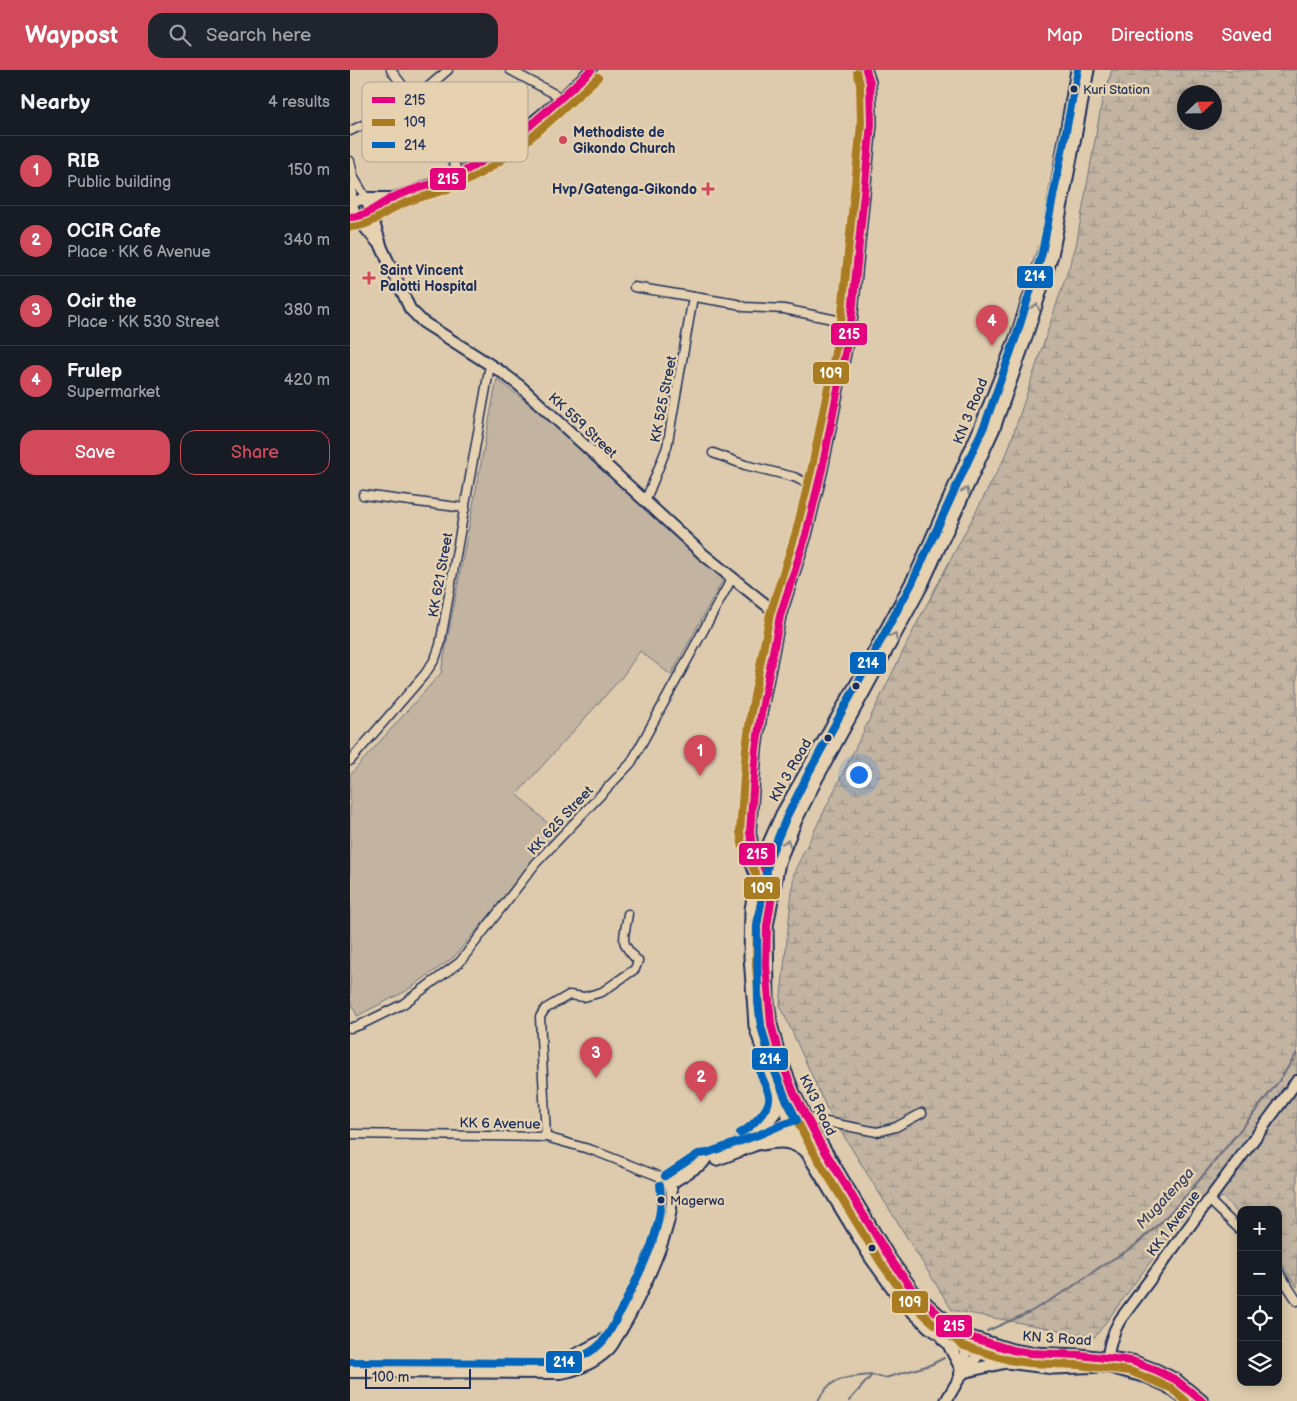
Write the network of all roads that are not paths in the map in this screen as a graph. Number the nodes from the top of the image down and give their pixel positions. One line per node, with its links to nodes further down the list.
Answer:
1 (391, 70): 8 (street)
2 (448, 70): 9 (street)
3 (510, 70): 10 (street)
4 (590, 70): 10 (main road)
5 (866, 70): 27 (main road)
6 (1078, 70): 28 (highway, KN 3 Road)
7 (1088, 70): 28 (highway, KN3 Road, one-way to 7)
8 (400, 82)
9 (434, 82)
10 (562, 98): 12 (main road)
11 (362, 126): 13 (street)
12 (528, 126)
13 (350, 132)
14 (350, 160): 18 (street)
15 (454, 162): 17 (street)
16 (480, 162): 17 (main road)
17 (459, 174): 20 (main road)
18 (354, 178): 19 (street); 21 (street)
19 (366, 198): 20 (main road); 21 (main road); 22 (main road, KK 559 Street)
20 (394, 198): 22 (main road)
21 (350, 202): 23 (main road, KK 559 Street)
22 (371, 213): 23 (main road); 24 (main road, KK 559 Street)
23 (353, 217): 24 (main road, KK 559 Street)
24 (382, 248): 29 (main road, KK 559 Street)
25 (634, 287): 26 (street)
26 (693, 297): 27 (street); 33 (street, KK 525 Street)
27 (851, 323): 31 (main road)
28 (1022, 336): 39 (highway, KN 3 Road); 42 (highway, KN3 Road, one-way to 28)
29 (490, 365): 33 (main road, KK 559 Street); 34 (street, KK 621 Street)
30 (713, 453): 31 (street)
31 (817, 488): 36 (main road)
32 (362, 495): 34 (street)
33 (645, 502): 35 (main road, KK 559 Street)
34 (464, 508): 37 (street, KK 621 Street)
35 (732, 578): 36 (main road, KK 559 Street); 44 (street, KK 625 Street)
36 (780, 616): 38 (main road)
37 (350, 761)
38 (751, 842): 39 (highway); 40 (main road); 41 (highway)
39 (768, 844): 40 (highway, KN 3 Road)
40 (761, 861): 41 (highway, KN 3 Road); 42 (main road)
41 (757, 877): 46 (highway, KN 3 Road)
42 (773, 889): 48 (highway, KN3 Road)
43 (628, 914): 51 (street)
44 (350, 1028)
45 (1297, 1080): 55 (main road, KK 1 Avenue)
46 (780, 1096): 49 (highway, KN 3 Road); 52 (highway)
47 (922, 1113): 48 (street)
48 (809, 1122): 49 (main road); 56 (highway, KN3 Road)
49 (792, 1126): 52 (main road); 53 (highway, KN 3 Road)
50 (350, 1134): 51 (street, KK 6 Avenue)
51 (546, 1137): 54 (street, KK 6 Avenue)
52 (759, 1140): 53 (highway); 54 (main road)
53 (809, 1152): 60 (highway, KN 3 Road)
54 (670, 1184): 61 (main road)
55 (1208, 1199): 57 (street); 67 (main road, KK 1 Avenue)
56 (865, 1219): 62 (highway, KN 3 Road)
57 (1237, 1227)
58 (1282, 1277): 59 (street)
59 (1297, 1301)
60 (936, 1333): 64 (highway, KN 3 Road); 69 (highway)
61 (618, 1335): 70 (main road); 70 (main road)
62 (967, 1336): 63 (highway, KN 3 Road); 64 (main road)
63 (988, 1343): 65 (main road); 67 (highway, KN 3 Road)
64 (968, 1348): 65 (highway, KN 3 Road); 69 (main road)
65 (980, 1353): 66 (highway, KN 3 Road); 69 (main road)
66 (1006, 1362): 67 (highway, KN 3 Road); 69 (highway)
67 (1107, 1362): 72 (highway, KN 3 Road); 73 (highway, KN 3 Road)
68 (350, 1372): 70 (main road)
69 (963, 1372): 71 (main road)
70 (539, 1373)
71 (946, 1401)
72 (1187, 1401)
73 (1202, 1401)

